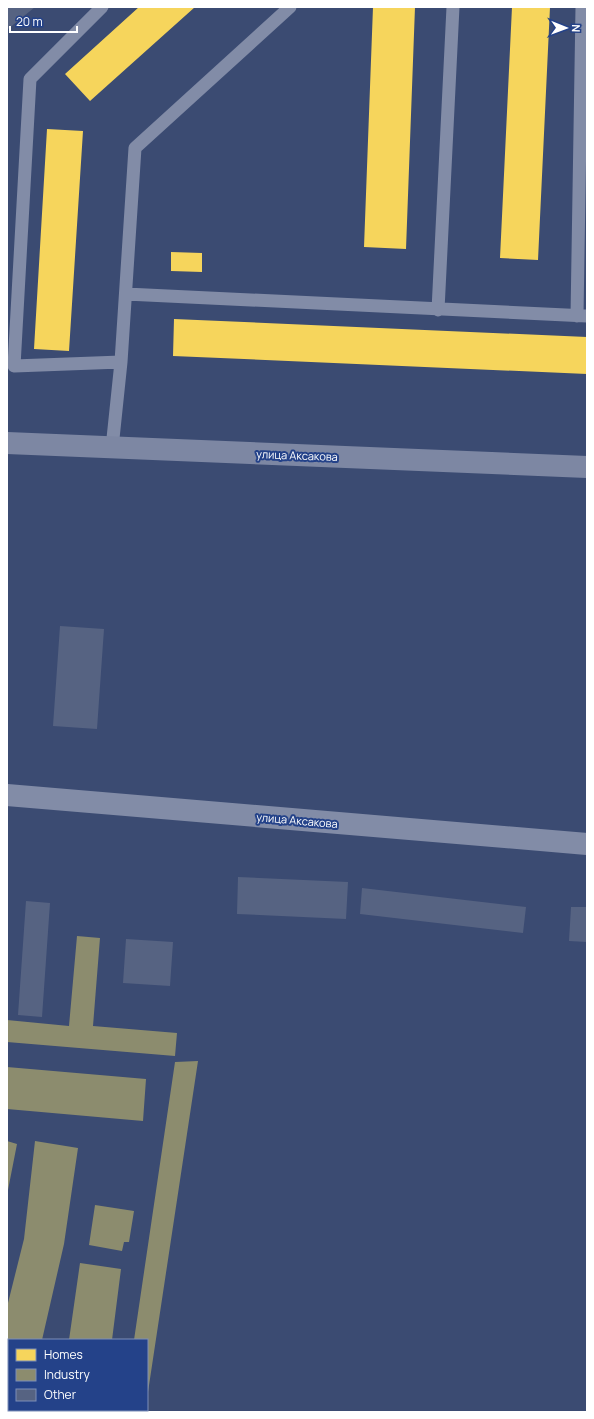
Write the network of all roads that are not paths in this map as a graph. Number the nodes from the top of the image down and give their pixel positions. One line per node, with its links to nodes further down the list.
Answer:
1 (102, 7): 8 (lane)
2 (290, 7): 5 (lane)
3 (453, 7): 6 (lane)
4 (582, 7): 7 (lane)
5 (126, 294): 6 (lane); 8 (lane)
6 (438, 310): 7 (lane)
7 (582, 316)
8 (121, 362): 10 (lane)
9 (7, 443): 10 (main road, улица Аксакова)
10 (112, 448): 11 (main road, улица Аксакова)
11 (587, 467)
12 (7, 795): 13 (street, улица Аксакова)
13 (587, 844)

